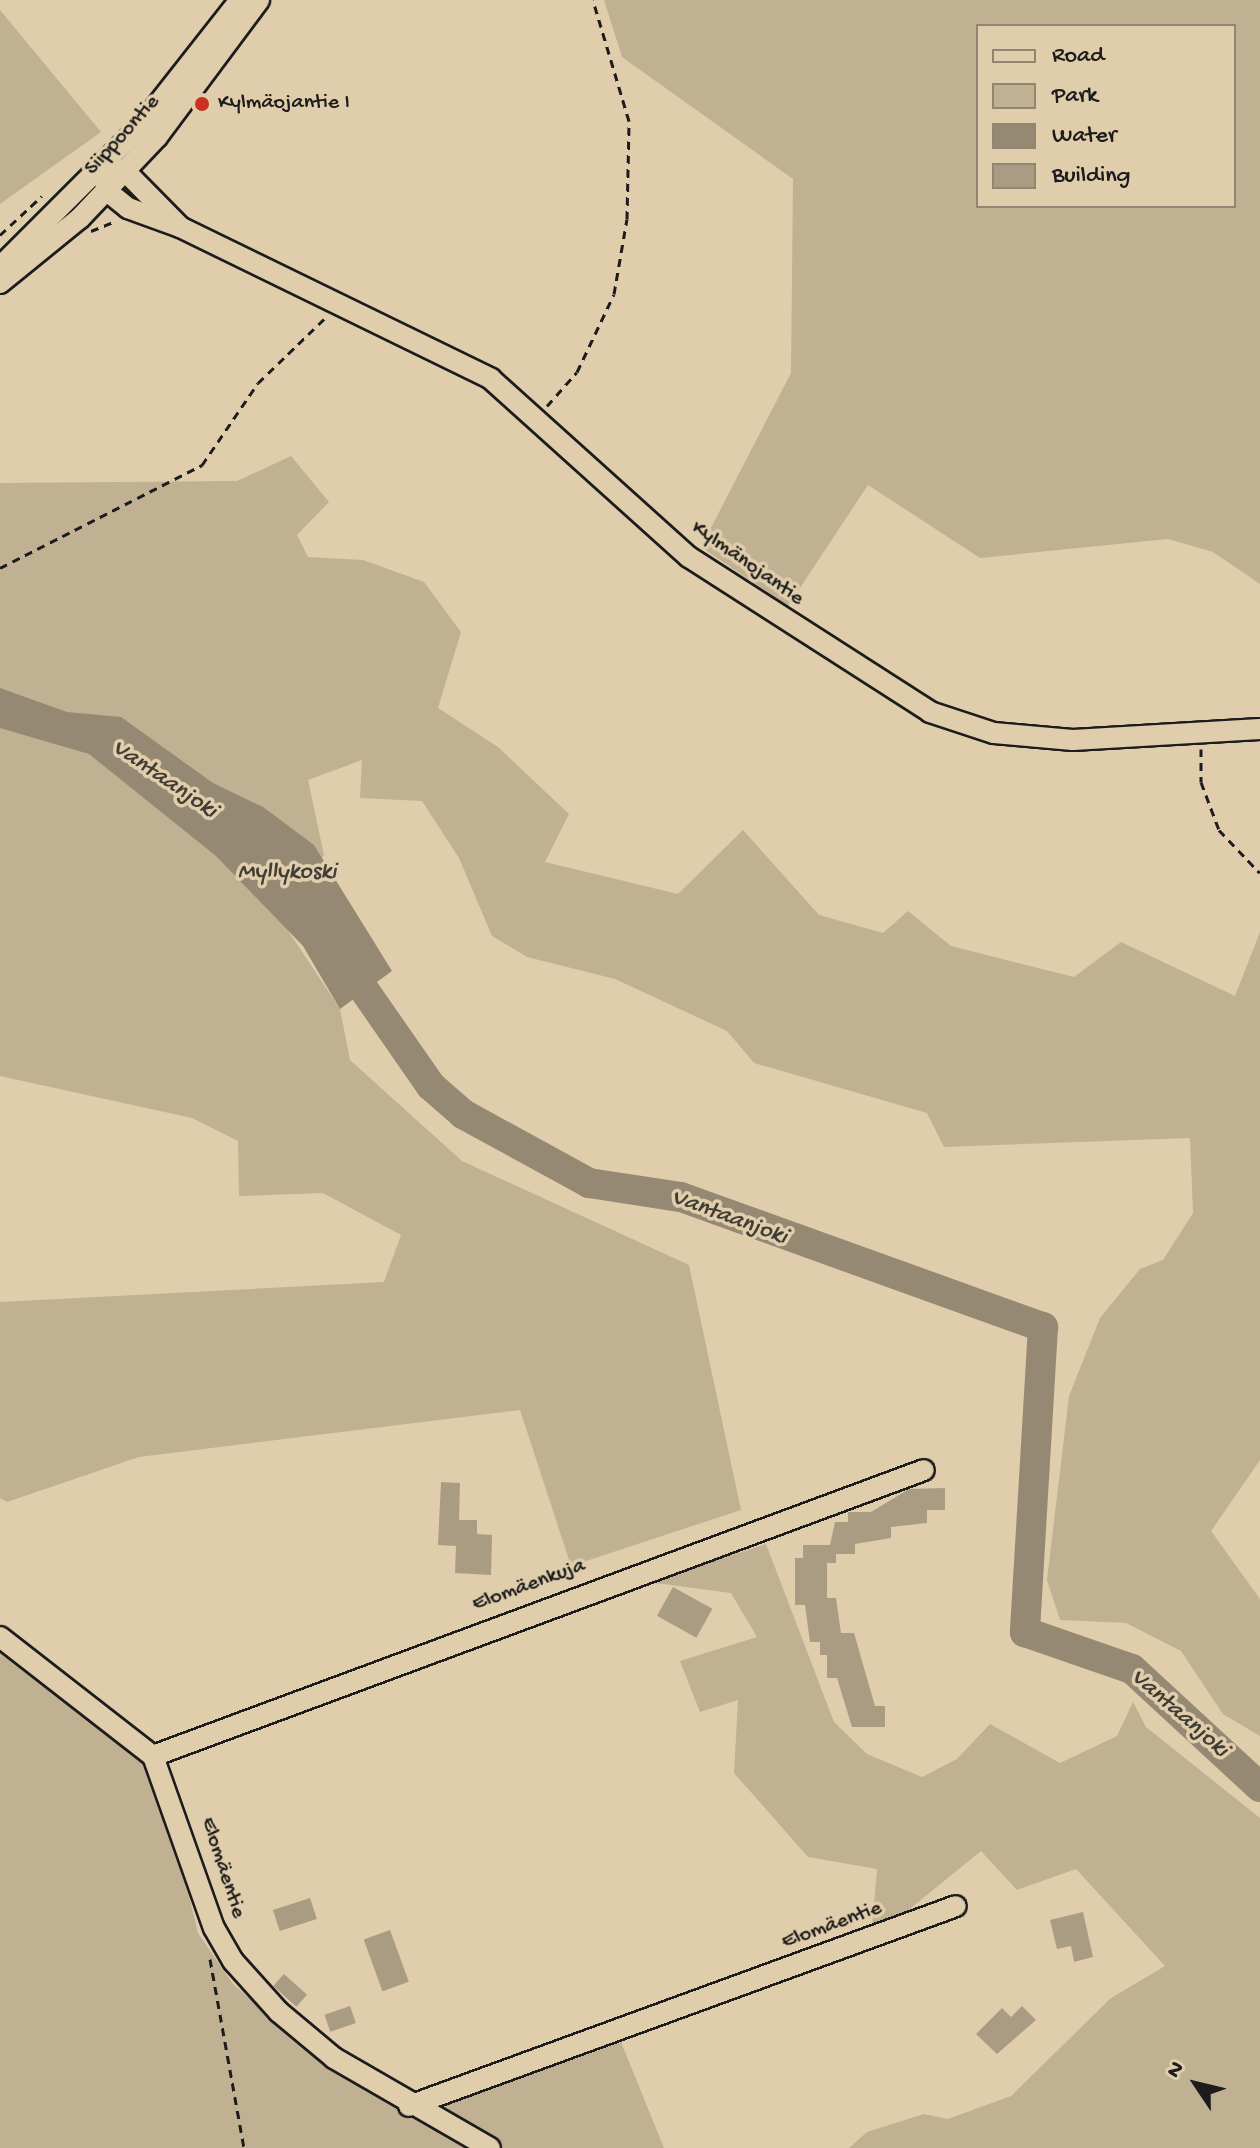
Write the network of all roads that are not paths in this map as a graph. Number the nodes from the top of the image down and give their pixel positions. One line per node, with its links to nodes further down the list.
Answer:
1 (240, 0): 3 (street, Siippoontie)
2 (259, 0): 4 (street, Siippoontie)
3 (102, 168): 4 (street); 5 (street); 7 (street, Siippoontie)
4 (125, 171): 5 (street, Siippoontie); 6 (street, Kylmänojantie)
5 (107, 191): 6 (street, Kylmänojantie); 8 (street, Siippoontie)
6 (180, 227): 9 (street, Kylmänojantie)
7 (0, 267)
8 (0, 283)
9 (1260, 729)
10 (924, 1470): 12 (street, Elomäenkuja)
11 (0, 1637): 12 (street)
12 (153, 1756): 14 (street, Elomäentie)
13 (956, 1906): 14 (street, Elomäentie)
14 (409, 2106): 15 (street, Elomäentie)
15 (490, 2148)

